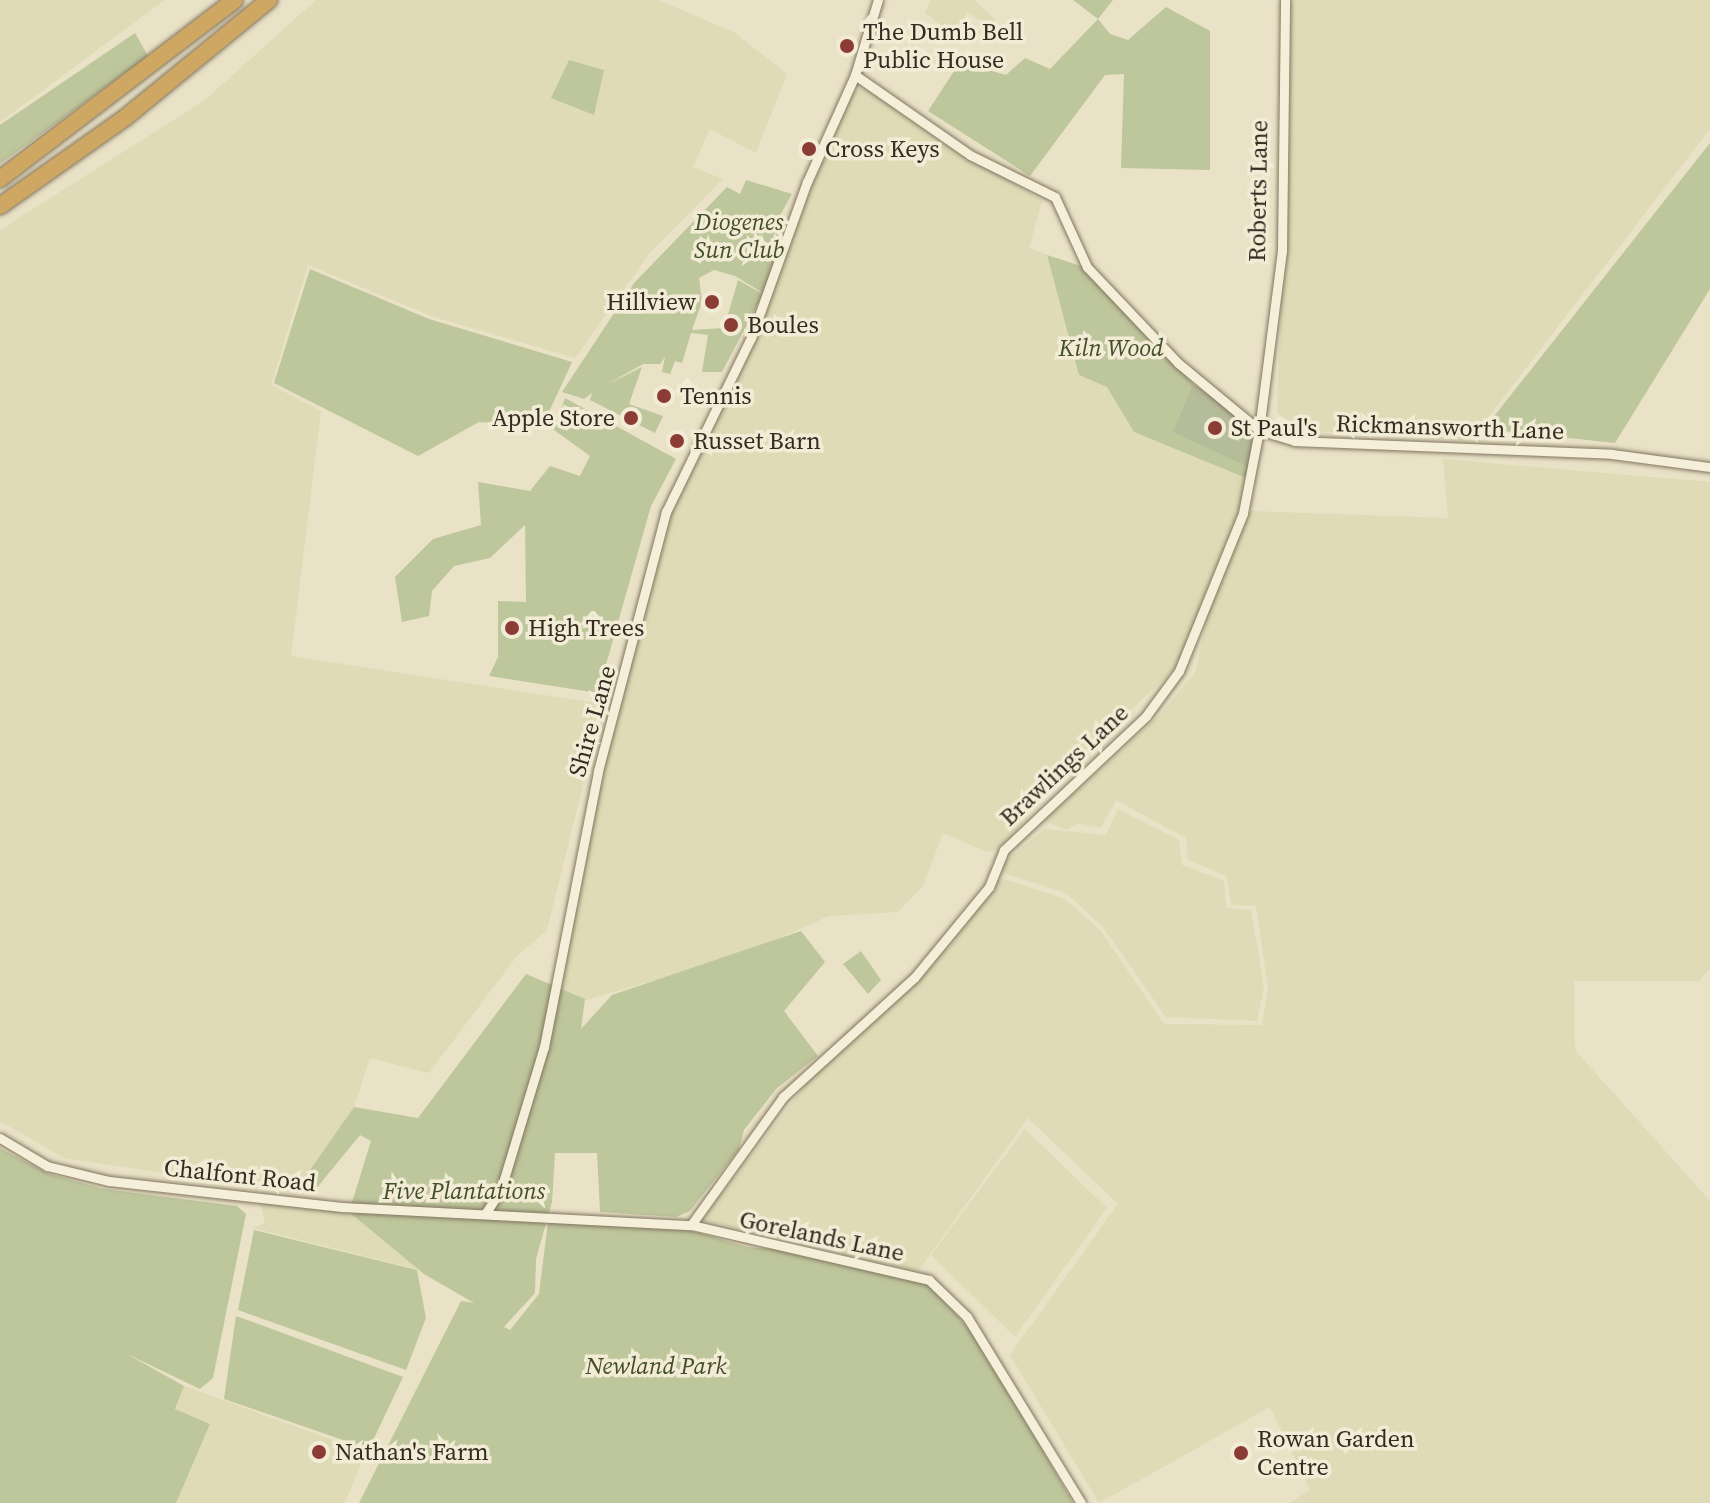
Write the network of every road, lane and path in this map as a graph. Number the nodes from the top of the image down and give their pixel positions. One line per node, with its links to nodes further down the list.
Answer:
1 (235, 0): 6 (highway)
2 (269, 0): 7 (highway)
3 (878, 0): 5 (street, Shire Lane)
4 (1285, 0): 8 (street, Roberts Lane)
5 (855, 75): 8 (street, Rickmansworth Lane); 11 (street, Shire Lane)
6 (0, 179)
7 (0, 206)
8 (1259, 430): 9 (street, Rickmansworth Lane); 12 (street, Brawlings Lane)
9 (1710, 467)
10 (0, 1138): 11 (street, Chalfont Road)
11 (485, 1214): 12 (street, Gorelands Lane)
12 (691, 1225): 13 (street, Gorelands Lane)
13 (1081, 1503)

